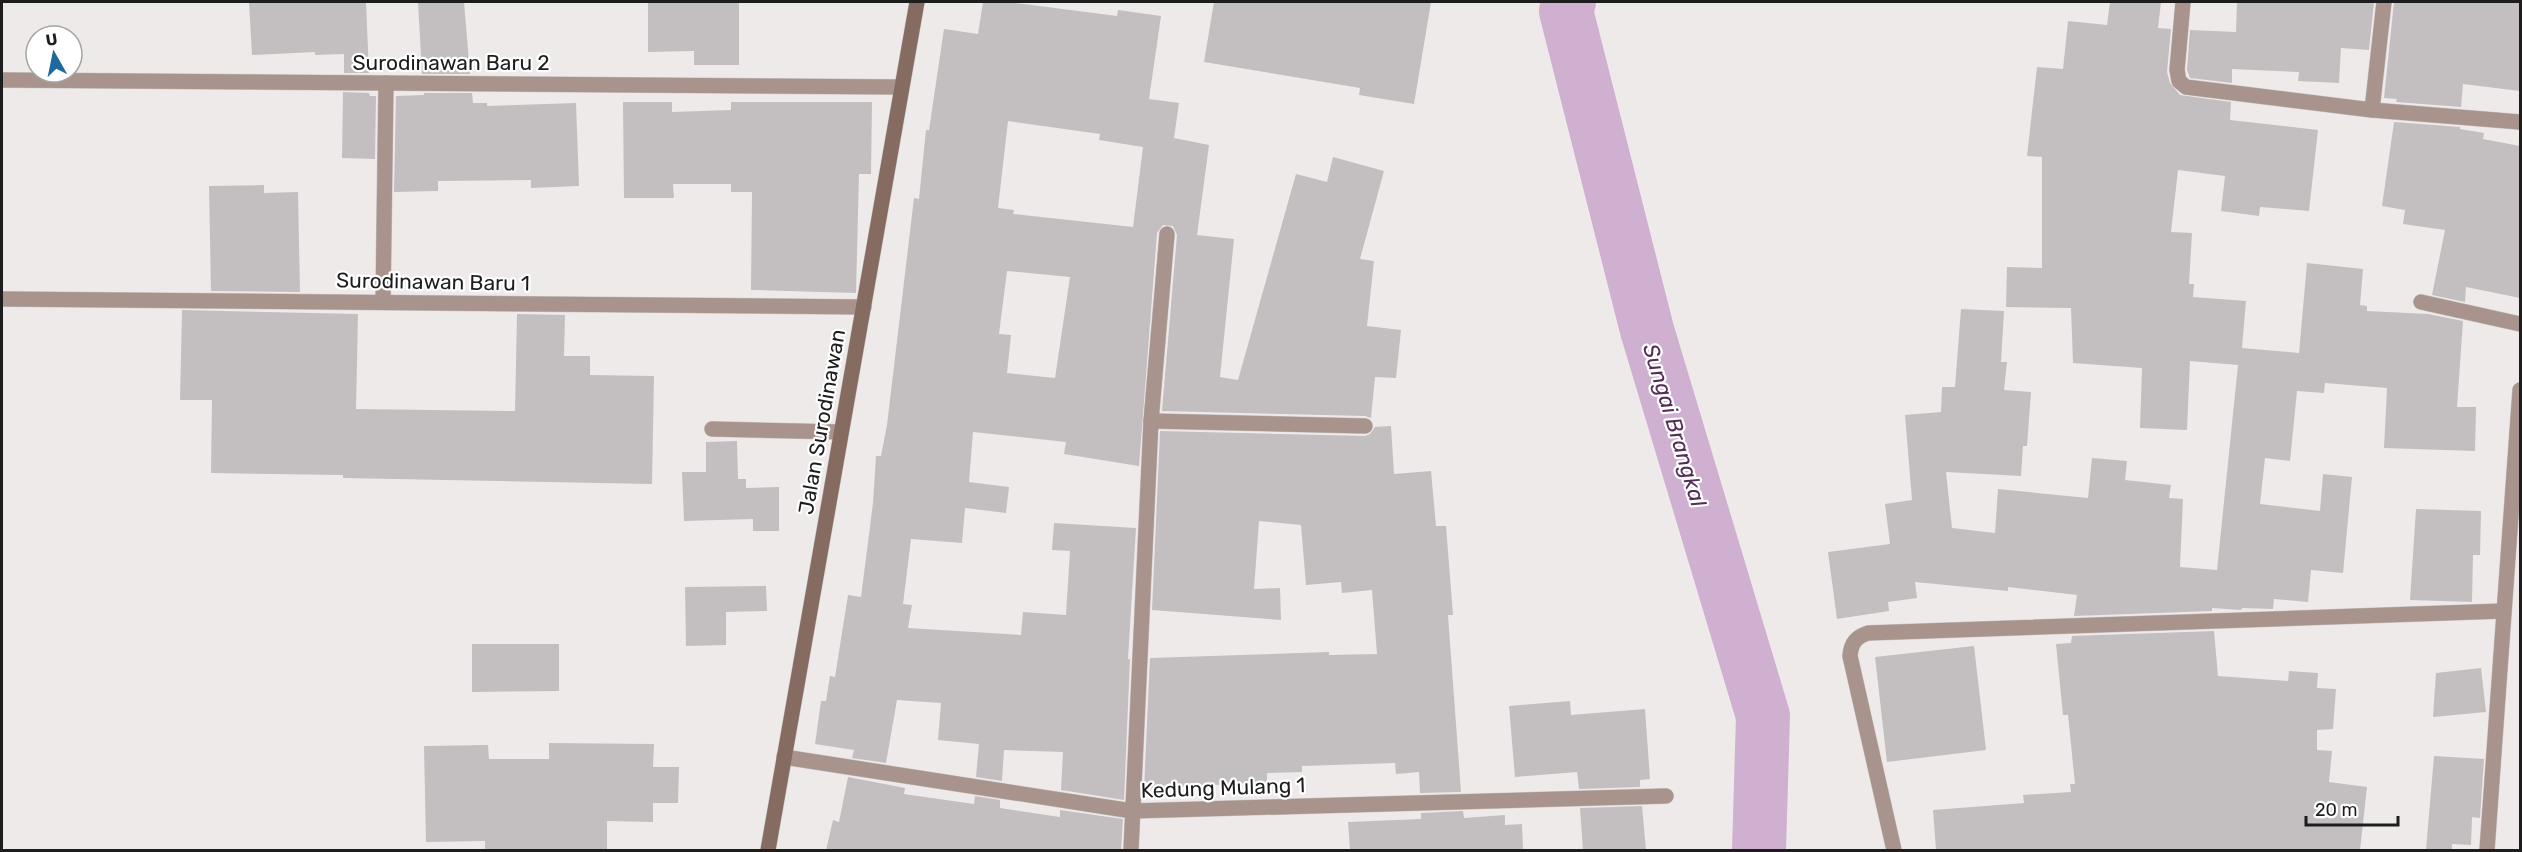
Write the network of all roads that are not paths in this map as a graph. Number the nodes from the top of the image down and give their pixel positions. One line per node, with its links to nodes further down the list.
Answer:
1 (917, 2): 6 (main road, Jalan Surodinawan)
2 (2183, 2): 7 (street)
3 (2384, 2): 7 (street)
4 (2, 80): 5 (street, Surodinawan Baru 2)
5 (386, 83): 6 (street, Surodinawan Baru 2); 11 (street)
6 (900, 87): 13 (main road, Jalan Surodinawan)
7 (2372, 110): 8 (street)
8 (2520, 122)
9 (1167, 234): 16 (street)
10 (2, 299): 11 (street, Surodinawan Baru 1)
11 (382, 302): 13 (street, Surodinawan Baru 1)
12 (2421, 302): 14 (street)
13 (864, 307): 19 (main road, Jalan Surodinawan)
14 (2520, 324)
15 (2520, 390): 20 (street)
16 (1150, 421): 17 (street); 23 (street)
17 (1365, 426)
18 (712, 429): 19 (street)
19 (841, 432): 21 (main road, Jalan Surodinawan)
20 (2503, 611): 26 (street); 27 (street)
21 (784, 757): 23 (street, Kedung Mulang 1); 24 (main road, Jalan Surodinawan)
22 (1666, 796): 23 (street, Kedung Mulang 1)
23 (1132, 812): 25 (street)
24 (768, 850)
25 (1131, 850)
26 (1894, 850)
27 (2487, 850)

